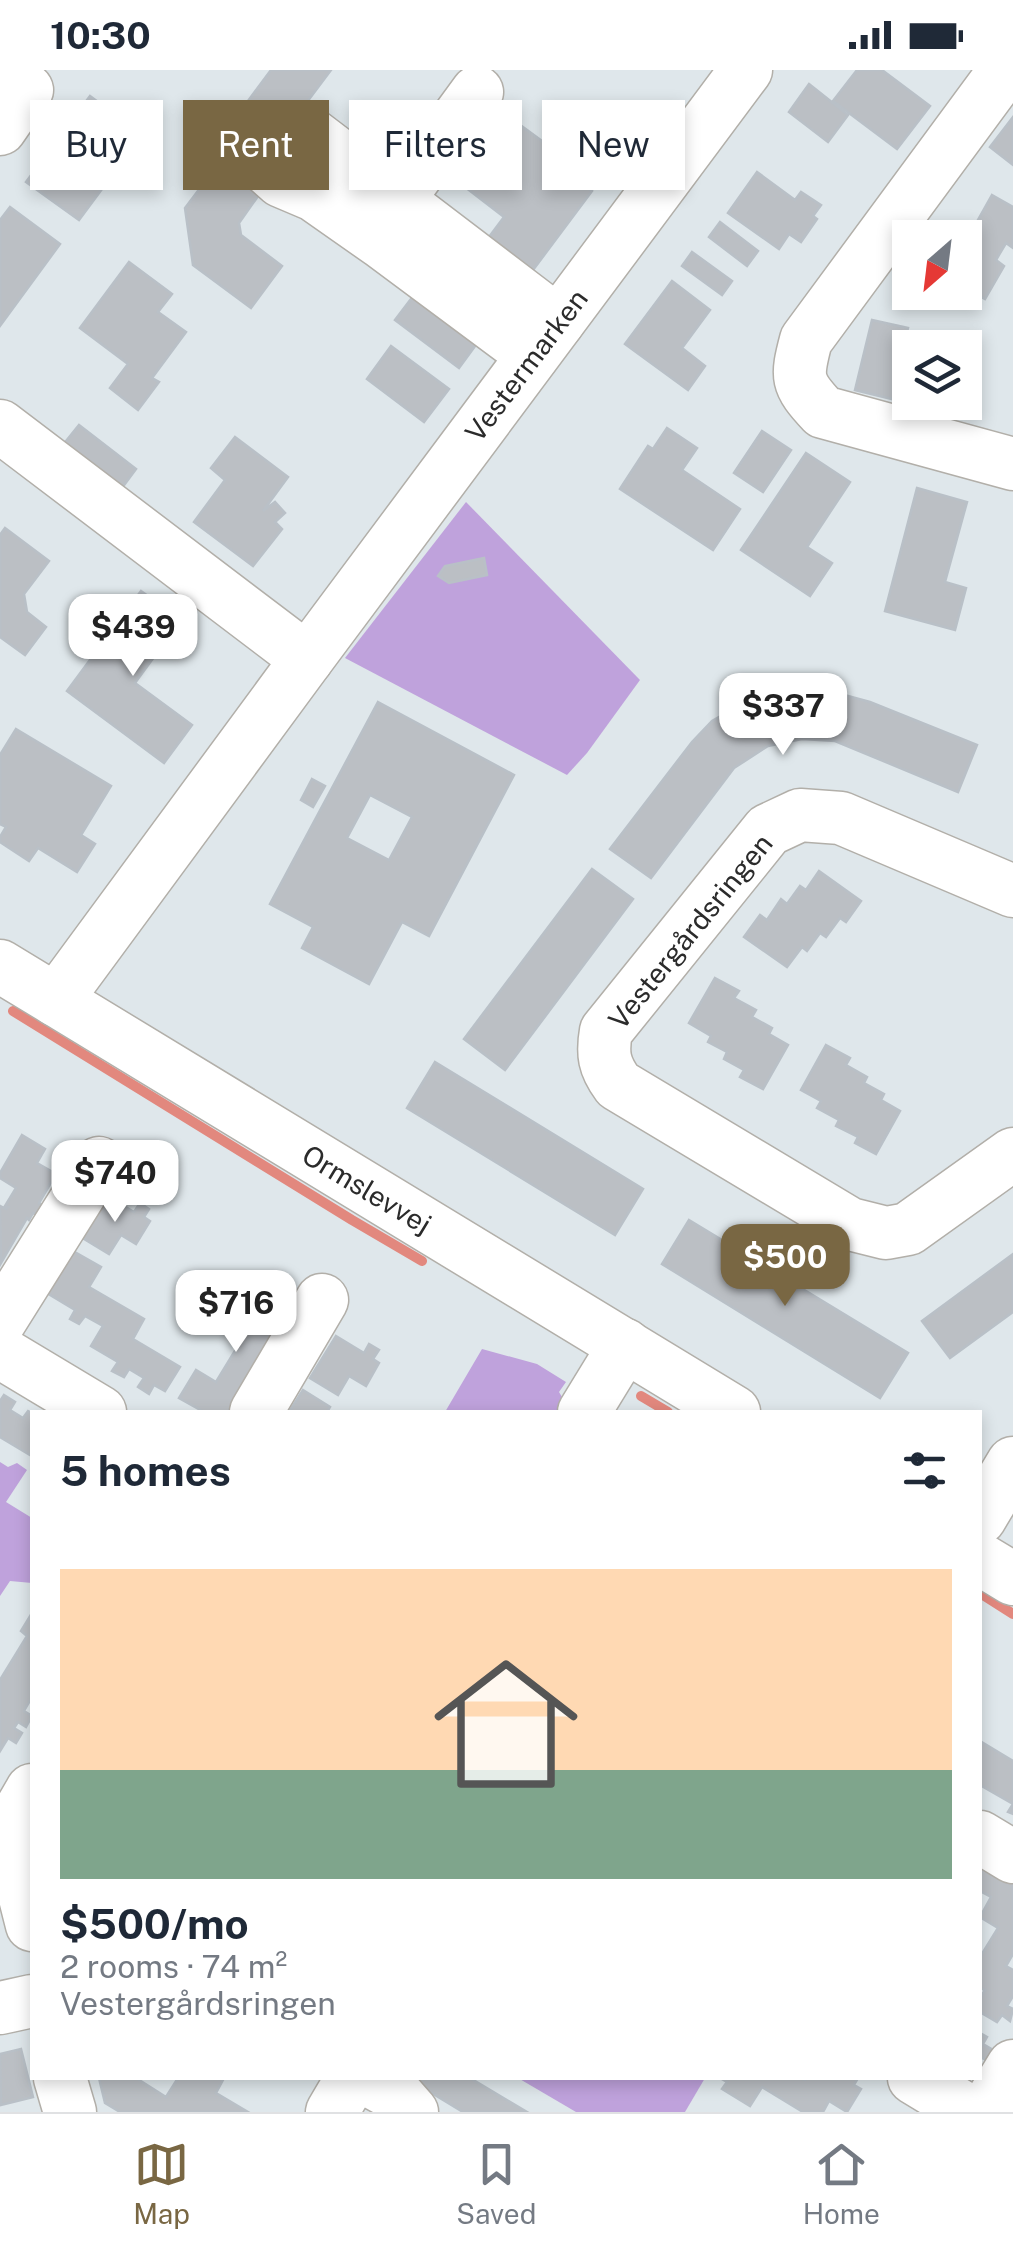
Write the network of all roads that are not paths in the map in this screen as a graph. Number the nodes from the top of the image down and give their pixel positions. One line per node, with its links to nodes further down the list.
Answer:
1 (3, 70): 5 (street)
2 (746, 70): 9 (street, Vestermarken)
3 (1005, 70): 11 (street)
4 (477, 92): 8 (street)
5 (0, 129)
6 (329, 148): 8 (street)
7 (302, 190): 9 (street)
8 (398, 200): 9 (street)
9 (546, 338): 12 (street, Vestermarken)
10 (0, 426): 12 (street)
11 (1013, 464)
12 (306, 659): 15 (street, Vestermarken)
13 (1013, 892): 17 (street, Vestergårdsringen)
14 (0, 966): 15 (street, Ormslevvej)
15 (56, 1000): 20 (street, Ormslevvej)
16 (99, 1163): 19 (street)
17 (1009, 1167)
18 (322, 1300): 22 (street)
19 (2, 1323): 21 (street)
20 (625, 1345): 23 (street); 24 (street, Ormslevvej)
21 (98, 1410)
22 (257, 1410)
23 (585, 1410)
24 (731, 1410)
25 (1013, 1463): 26 (street)
26 (982, 1515)
27 (982, 1560): 28 (street)
28 (1013, 1579)
29 (30, 1793): 32 (street)
30 (982, 1838): 31 (street)
31 (1013, 1857)
32 (30, 1917)
33 (30, 2001): 34 (street)
34 (0, 2008)
35 (1013, 2066): 44 (street)
36 (61, 2080): 40 (street)
37 (351, 2080): 41 (street)
38 (369, 2080): 42 (street)
39 (917, 2080): 43 (street)
40 (70, 2112)
41 (332, 2112)
42 (412, 2112)
43 (970, 2112)
44 (985, 2112)

